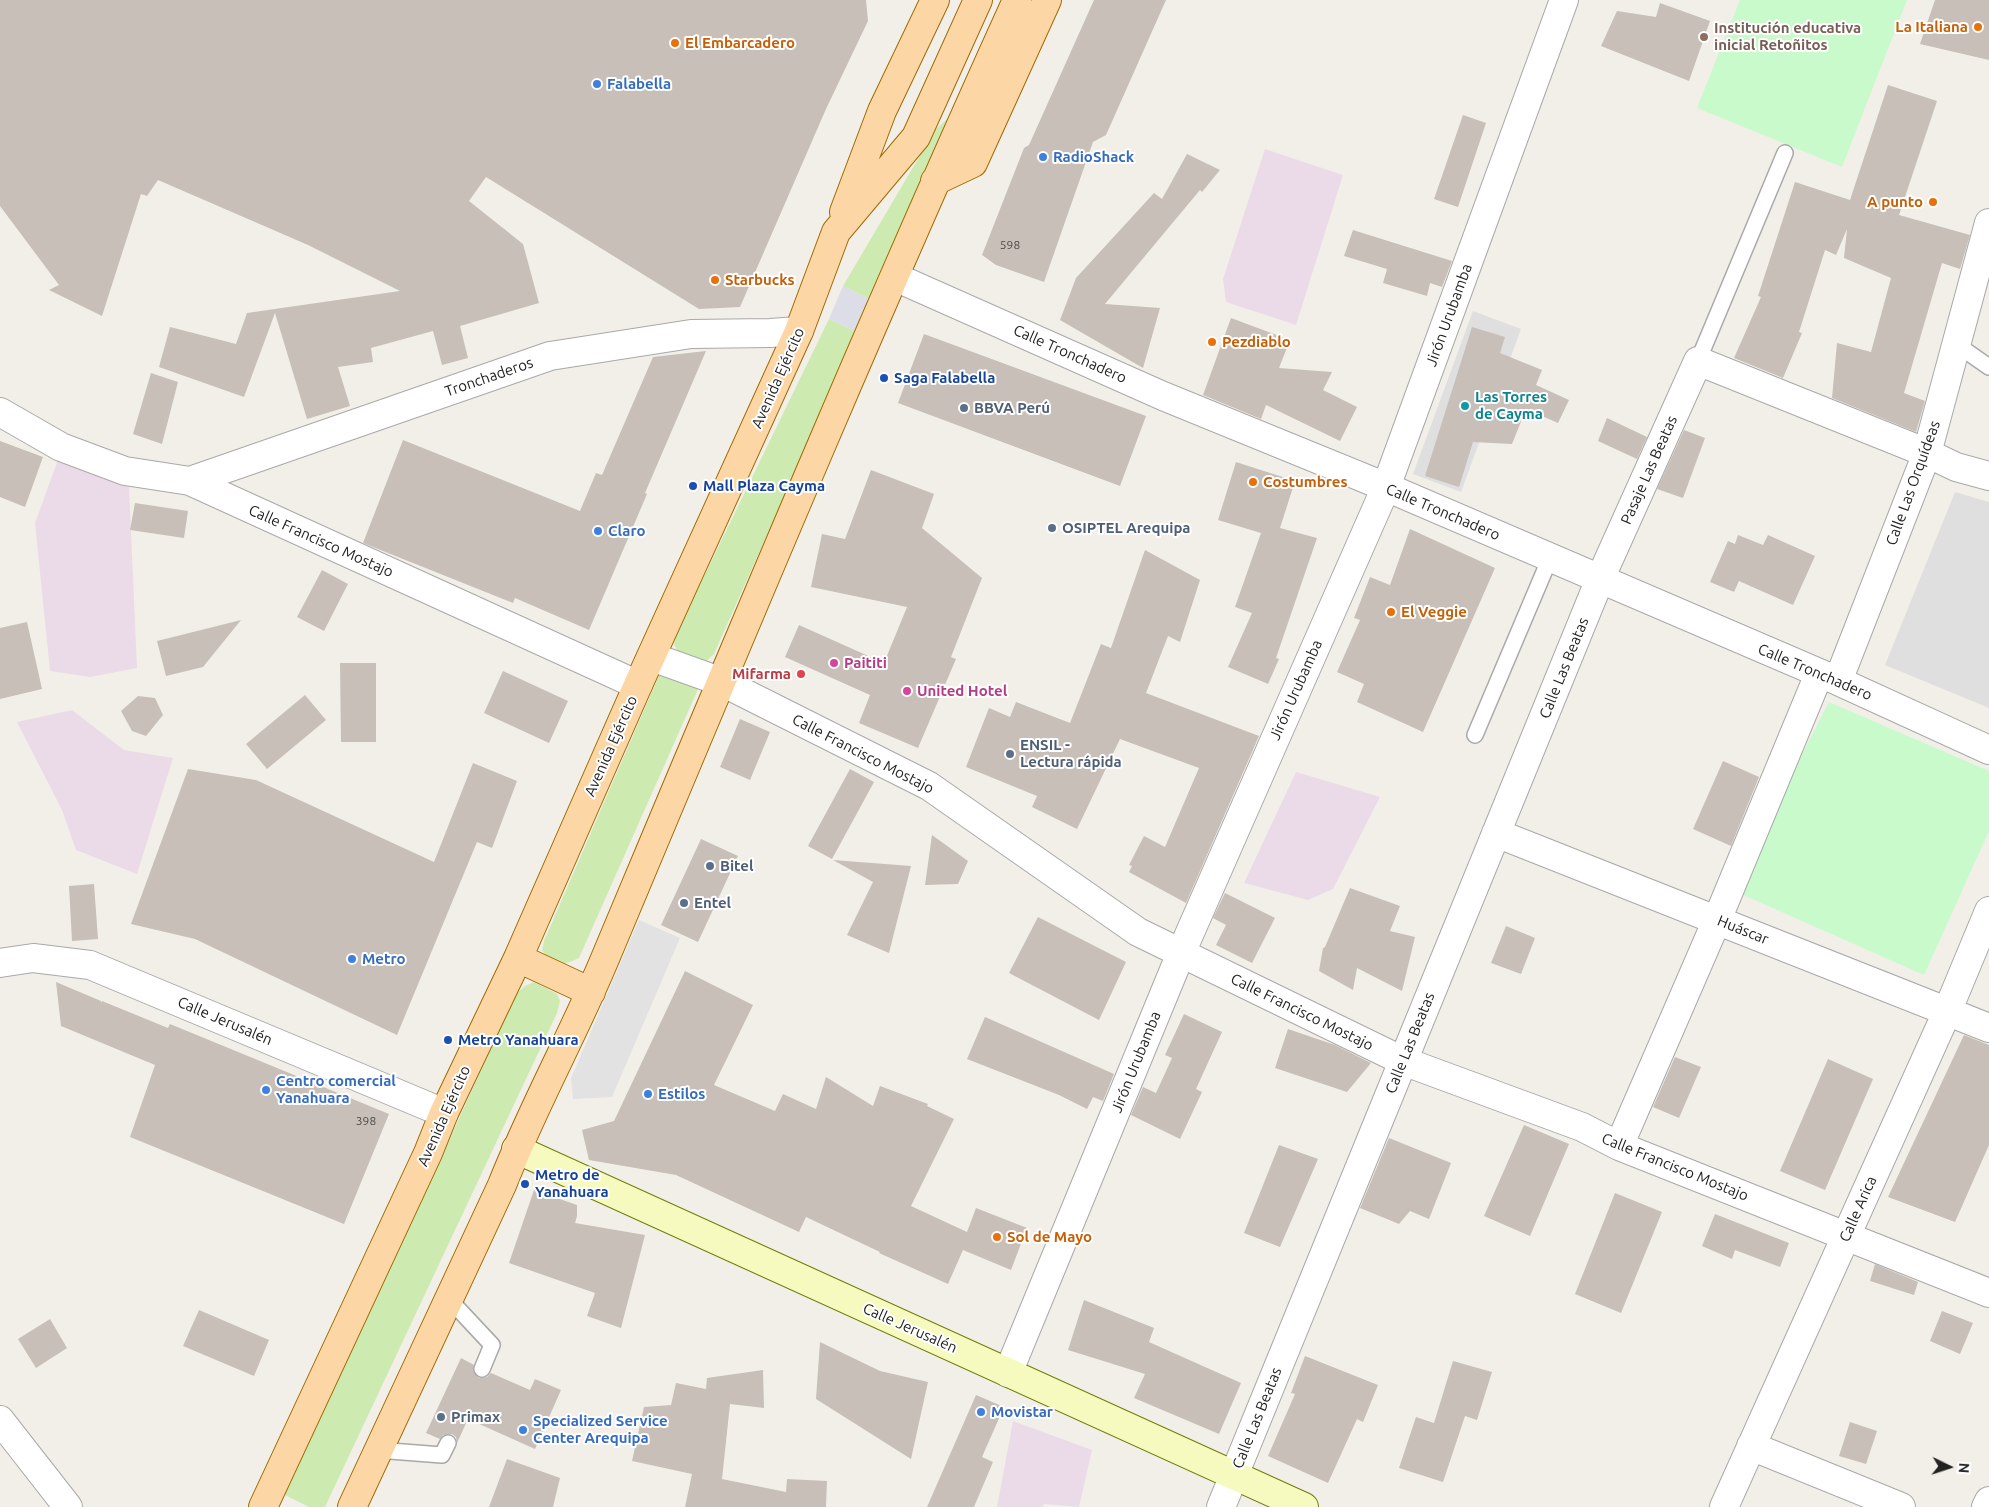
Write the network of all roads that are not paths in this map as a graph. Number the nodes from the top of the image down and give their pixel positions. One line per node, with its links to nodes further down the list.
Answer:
1 (934, 0): 9 (main road)
2 (978, 0): 9 (main road, Avenida Ejército)
3 (1018, 0): 7 (main road)
4 (1047, 0): 7 (main road)
5 (1564, 0): 19 (street, Jirón Urubamba)
6 (1785, 153): 13 (lane)
7 (936, 181): 10 (main road)
8 (1989, 223): 12 (street, Calle Las Orquídeas)
9 (836, 232): 11 (main road, Avenida Ejército)
10 (895, 277): 19 (street, Calle Tronchadero); 24 (main road)
11 (799, 331): 18 (street, Tronchaderos); 22 (main road, Avenida Ejército)
12 (1956, 344): 14 (lane); 16 (street, Calle Las Orquídeas)
13 (1698, 361): 16 (street); 21 (street, Pasaje Las Beatas)
14 (1989, 367)
15 (0, 412): 18 (street, Calle Francisco Mostajo)
16 (1927, 453): 17 (street); 23 (street, Calle Las Orquídeas)
17 (1989, 476)
18 (190, 481): 25 (street, Calle Francisco Mostajo)
19 (1386, 487): 20 (street, Calle Tronchadero); 31 (street, Jirón Urubamba)
20 (1550, 558): 21 (street, Calle Tronchadero); 26 (lane)
21 (1600, 579): 23 (street, Calle Tronchadero); 28 (street, Calle Las Beatas)
22 (652, 657): 24 (street, Calle Francisco Mostajo); 25 (main road, Avenida Ejército)
23 (1829, 678): 27 (street, Calle Tronchadero); 30 (street, Calle Las Orquídeas)
24 (722, 682): 31 (street, Calle Francisco Mostajo); 34 (main road)
25 (638, 685): 32 (main road, Avenida Ejército)
26 (1474, 735)
27 (1989, 750)
28 (1496, 833): 30 (street, Huáscar); 37 (street, Calle Las Beatas)
29 (1989, 911): 35 (street, Calle Arica)
30 (1717, 920): 35 (street, Huáscar); 39 (street, Calle Las Orquídeas)
31 (1181, 954): 37 (street, Calle Francisco Mostajo); 45 (street, Jirón Urubamba)
32 (518, 958): 34 (main road); 38 (main road, Avenida Ejército)
33 (0, 963): 38 (street, Calle Jerusalén)
34 (591, 992): 40 (main road)
35 (1947, 1012): 36 (street, Huáscar); 41 (street, Calle Arica)
36 (1989, 1028)
37 (1403, 1060): 39 (street, Calle Francisco Mostajo); 50 (street, Calle Las Beatas)
38 (444, 1113): 53 (main road, Avenida Ejército)
39 (1619, 1146): 41 (street, Calle Francisco Mostajo)
40 (516, 1149): 43 (main road); 45 (street, Calle Jerusalén)
41 (1846, 1236): 42 (street, Calle Francisco Mostajo); 48 (street, Calle Arica)
42 (1989, 1293)
43 (449, 1299): 44 (lane); 49 (main road)
44 (482, 1369)
45 (1008, 1373): 50 (street, Calle Jerusalén)
46 (0, 1420): 52 (street)
47 (448, 1443): 49 (lane)
48 (1751, 1446): 57 (street, Calle Arica); 58 (street)
49 (377, 1450): 54 (main road)
50 (1234, 1476): 55 (street, Calle Las Beatas); 56 (street, Calle Jerusalén)
51 (1989, 1501): 59 (street)
52 (68, 1507)
53 (263, 1507)
54 (352, 1507)
55 (1221, 1507)
56 (1304, 1507)
57 (1724, 1507)
58 (1901, 1507)
59 (1986, 1507)

